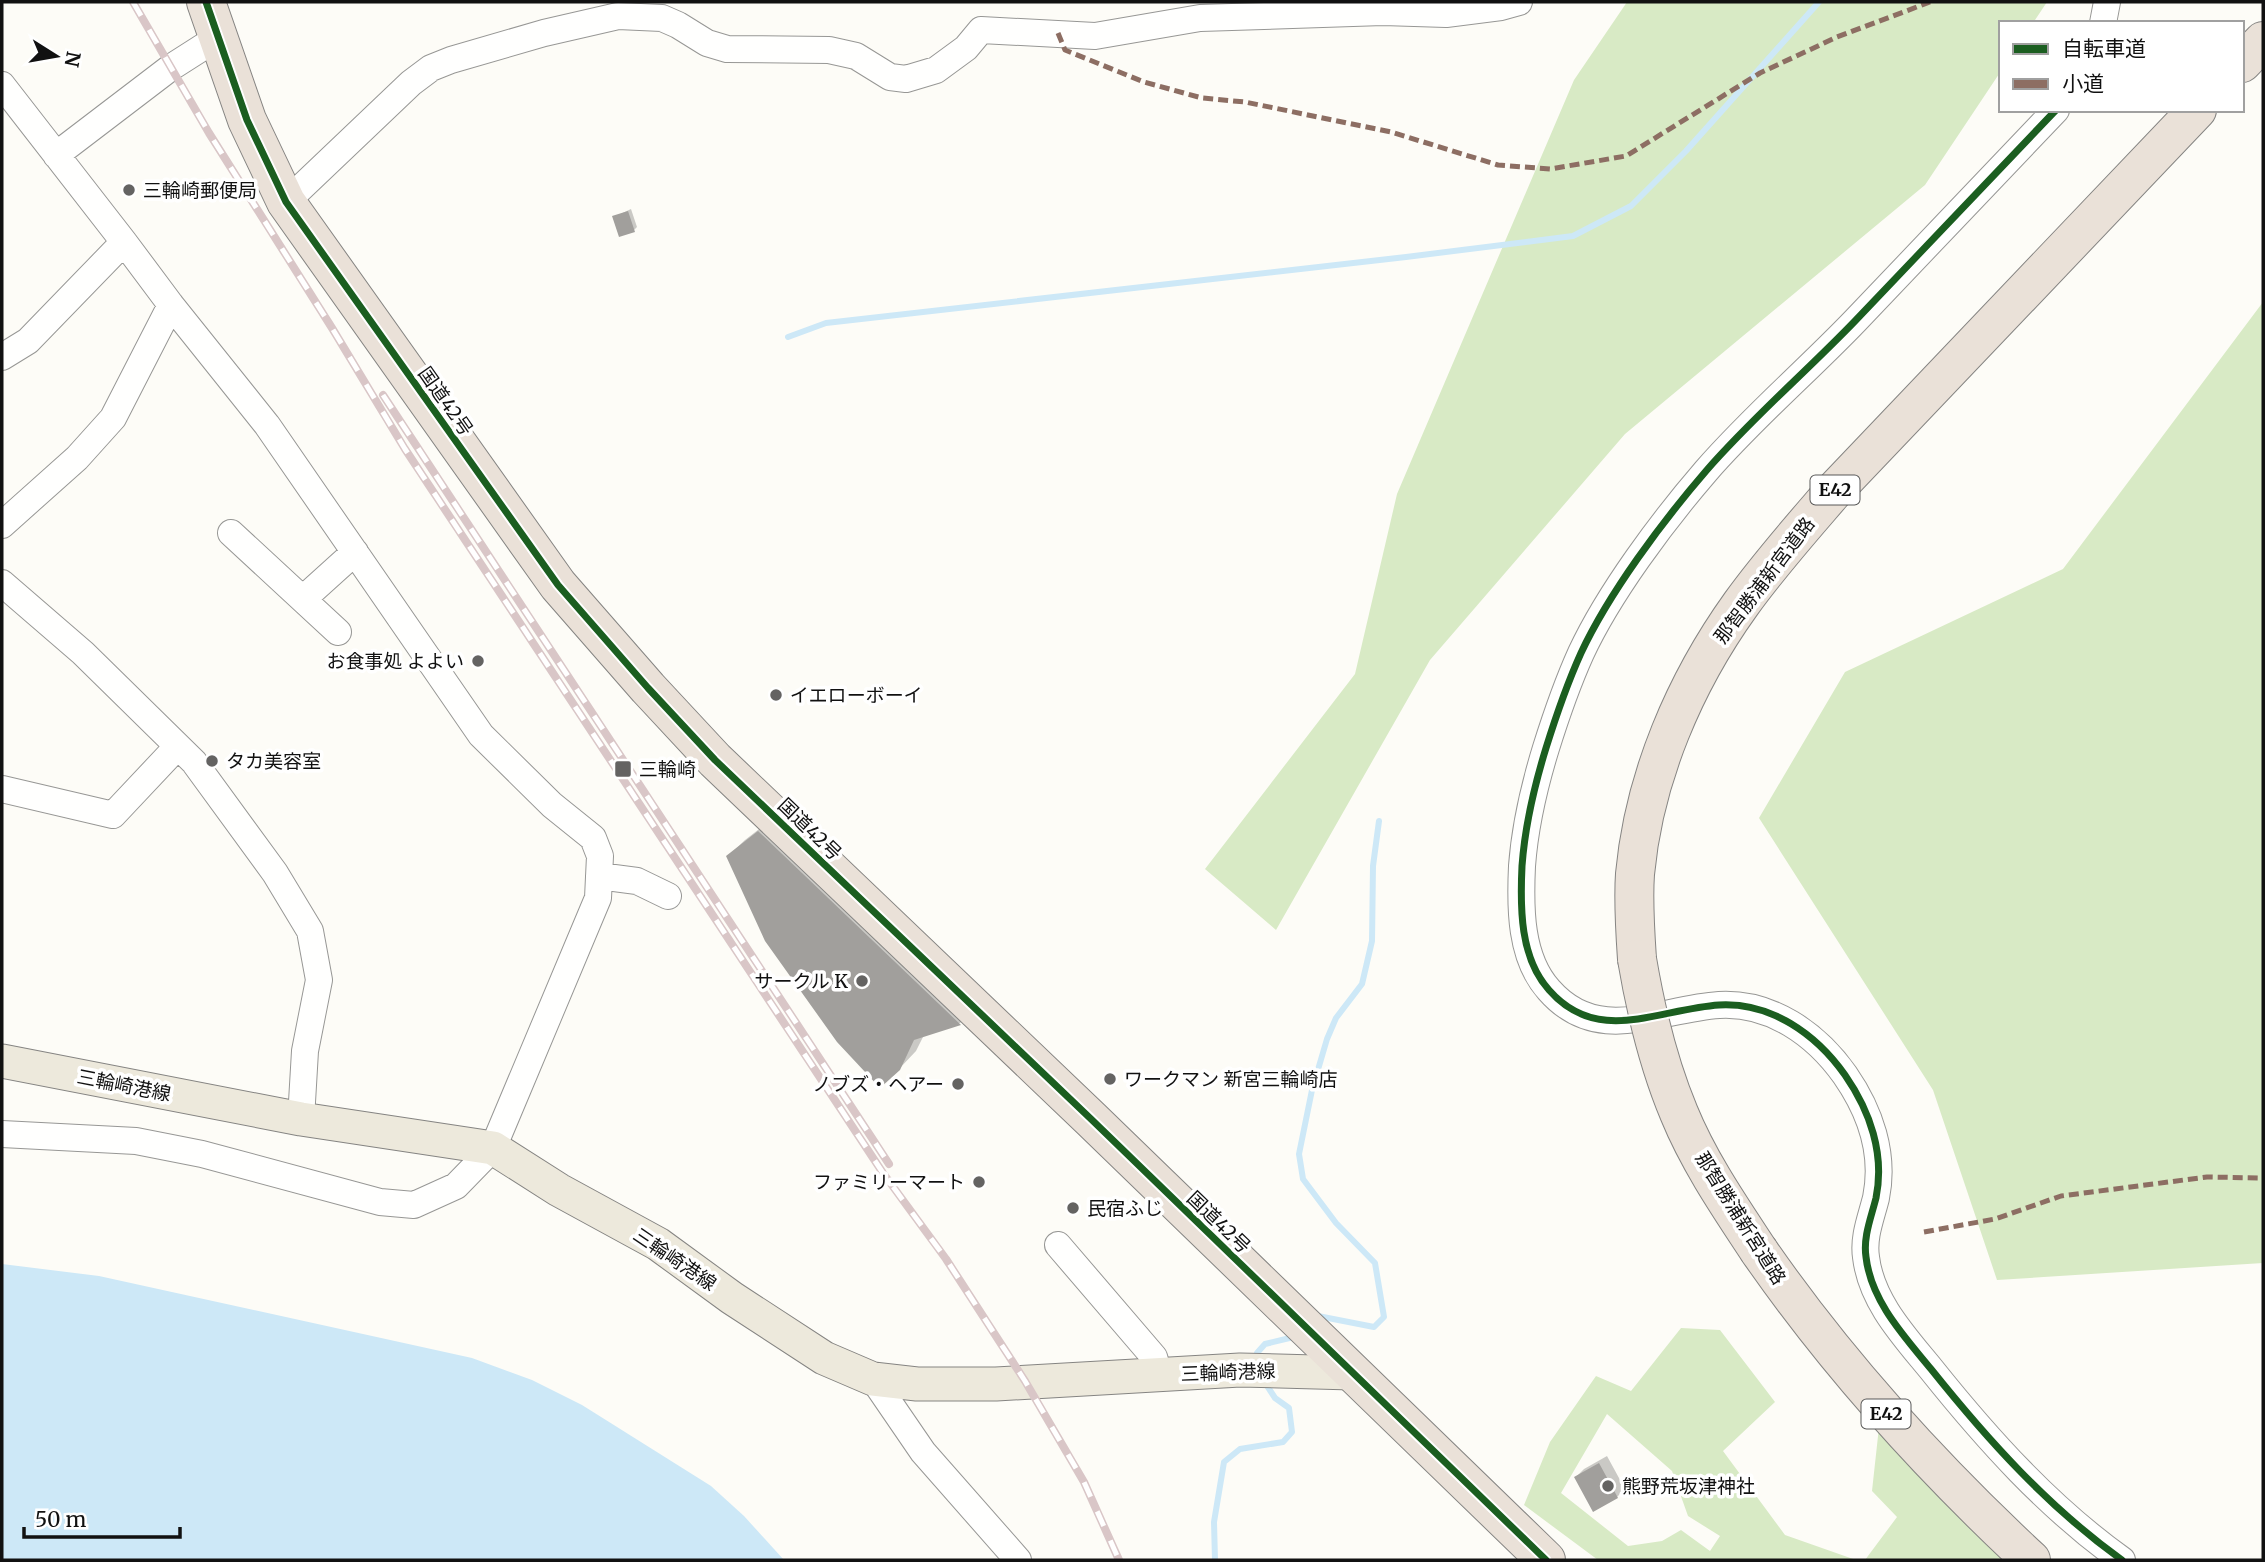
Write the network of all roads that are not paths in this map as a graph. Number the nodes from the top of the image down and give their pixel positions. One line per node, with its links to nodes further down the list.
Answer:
1 (206, 2): 5 (highway, 国道42号)
2 (1519, 2): 12 (street)
3 (2107, 2): 4 (street)
4 (2103, 21)
5 (218, 38): 11 (street); 12 (highway, 国道42号)
6 (2263, 41): 7 (highway)
7 (2244, 61)
8 (2, 85): 11 (street)
9 (2054, 112): 37 (street)
10 (2195, 112): 36 (highway, 那智勝浦新宮道路 / E42, bridge)
11 (56, 155): 13 (street)
12 (286, 201): 31 (highway, 国道42号)
13 (124, 242): 14 (street); 15 (street)
14 (171, 305): 16 (street); 18 (street)
15 (2, 357)
16 (2, 525)
17 (232, 533): 20 (street)
18 (355, 552): 20 (street); 24 (street)
19 (2, 583): 22 (street)
20 (303, 599): 21 (street)
21 (338, 632)
22 (177, 747): 23 (street); 27 (street)
23 (2, 789)
24 (599, 876): 25 (street); 29 (street)
25 (668, 895)
26 (2, 1061): 27 (main road, 三輪崎港線)
27 (301, 1119): 29 (main road, 三輪崎港線)
28 (2, 1134): 29 (street)
29 (493, 1148): 33 (main road, 三輪崎港線)
30 (1058, 1245): 32 (street)
31 (1352, 1373): 32 (main road, 三輪崎港線); 35 (highway, 国道42号)
32 (1159, 1374): 33 (main road, 三輪崎港線)
33 (873, 1379): 34 (street)
34 (1018, 1560)
35 (1546, 1560)
36 (2031, 1560)
37 (2122, 1560)

